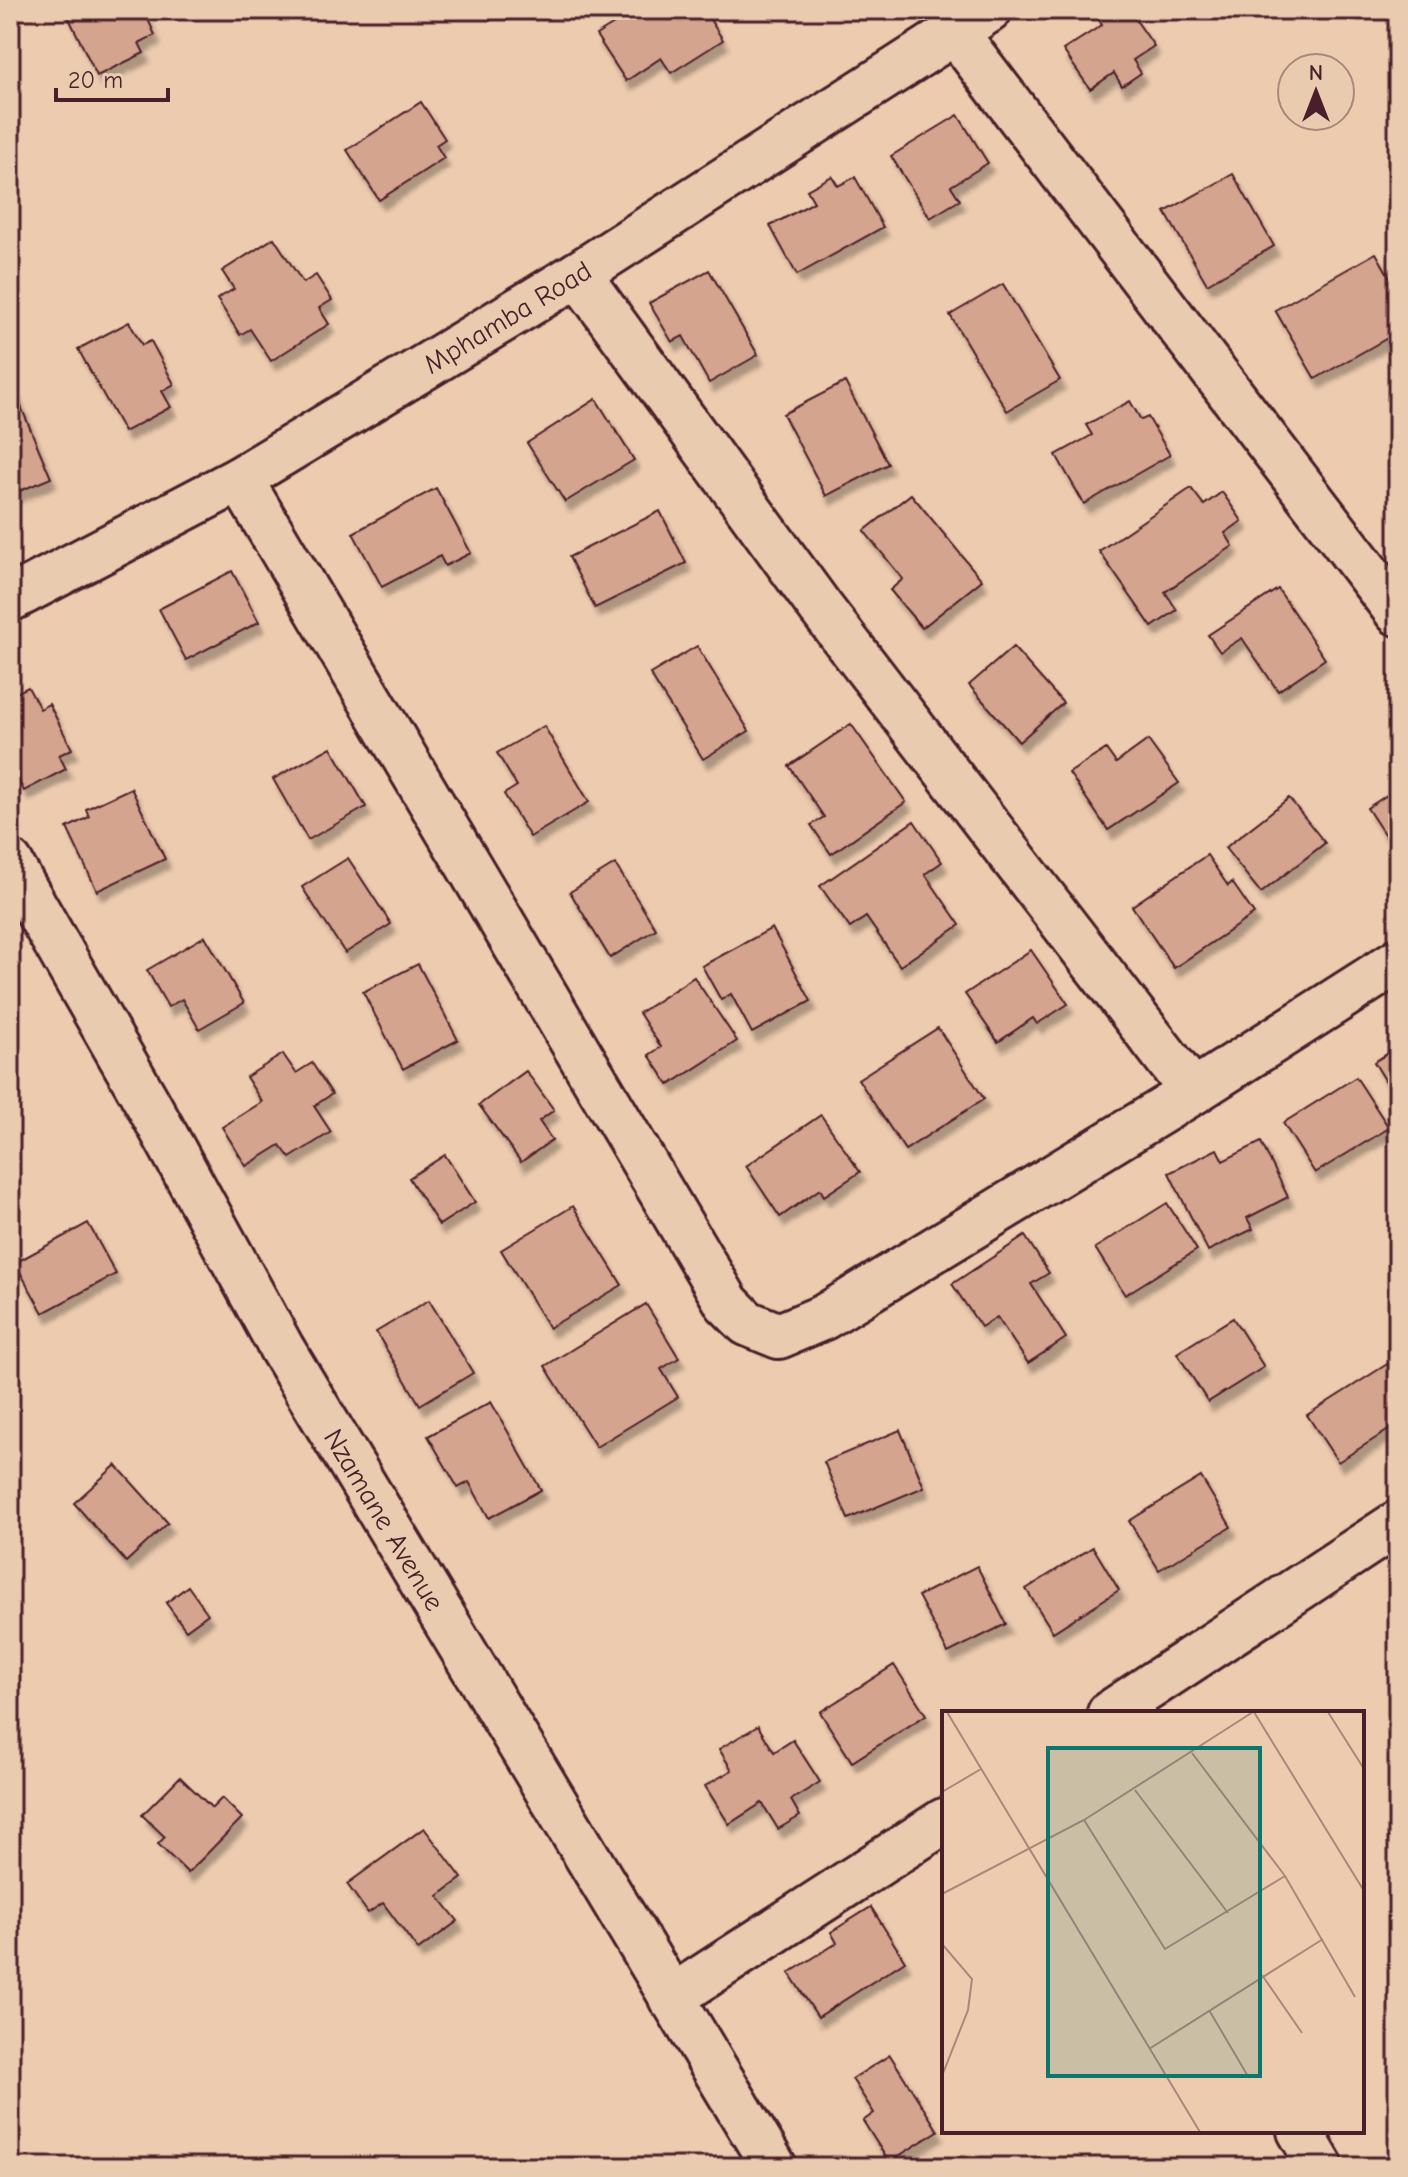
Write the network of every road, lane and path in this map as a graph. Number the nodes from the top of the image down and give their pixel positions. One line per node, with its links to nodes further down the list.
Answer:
1 (972, 21): 2 (street, Mphamba Road); 5 (street)
2 (578, 274): 3 (street, Mphamba Road); 8 (street)
3 (240, 479): 4 (street, Mphamba Road); 8 (street)
4 (10, 599)
5 (1398, 613)
6 (10, 863): 12 (street, Nzamane Avenue)
7 (1398, 961): 8 (street)
8 (1193, 1092)
9 (1398, 1523): 10 (street)
10 (1113, 1711)
11 (942, 1822): 12 (street)
12 (671, 1998): 14 (street, Nzamane Avenue)
13 (1301, 2133): 15 (street)
14 (774, 2167)
15 (1321, 2167)

